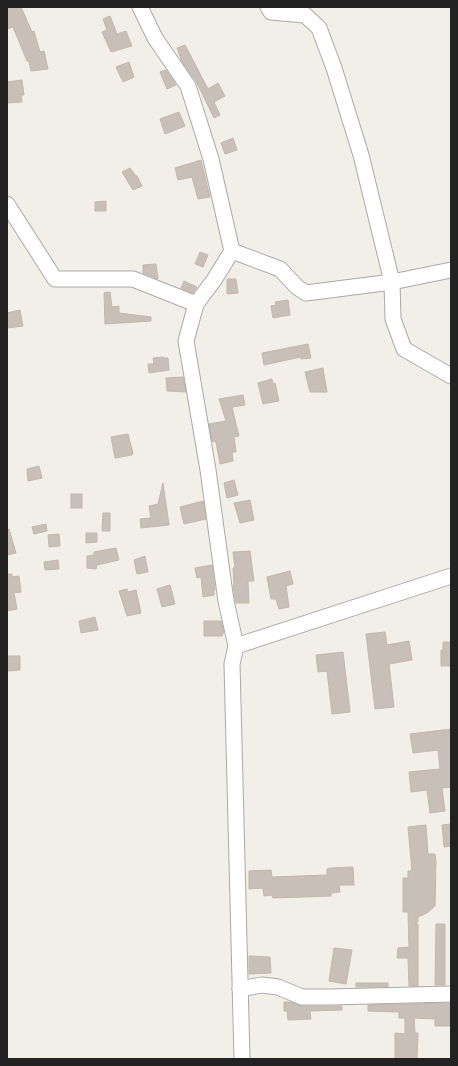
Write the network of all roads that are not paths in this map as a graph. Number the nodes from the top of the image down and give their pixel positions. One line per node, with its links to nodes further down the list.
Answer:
1 (140, 7): 4 (street)
2 (268, 7): 6 (street)
3 (7, 204): 7 (street)
4 (232, 250): 6 (street); 7 (street)
5 (451, 270): 6 (street)
6 (392, 282): 8 (street)
7 (196, 304): 10 (street)
8 (451, 376)
9 (451, 576): 10 (street)
10 (236, 646): 11 (street)
11 (240, 989): 12 (street); 13 (street)
12 (451, 994)
13 (242, 1059)

